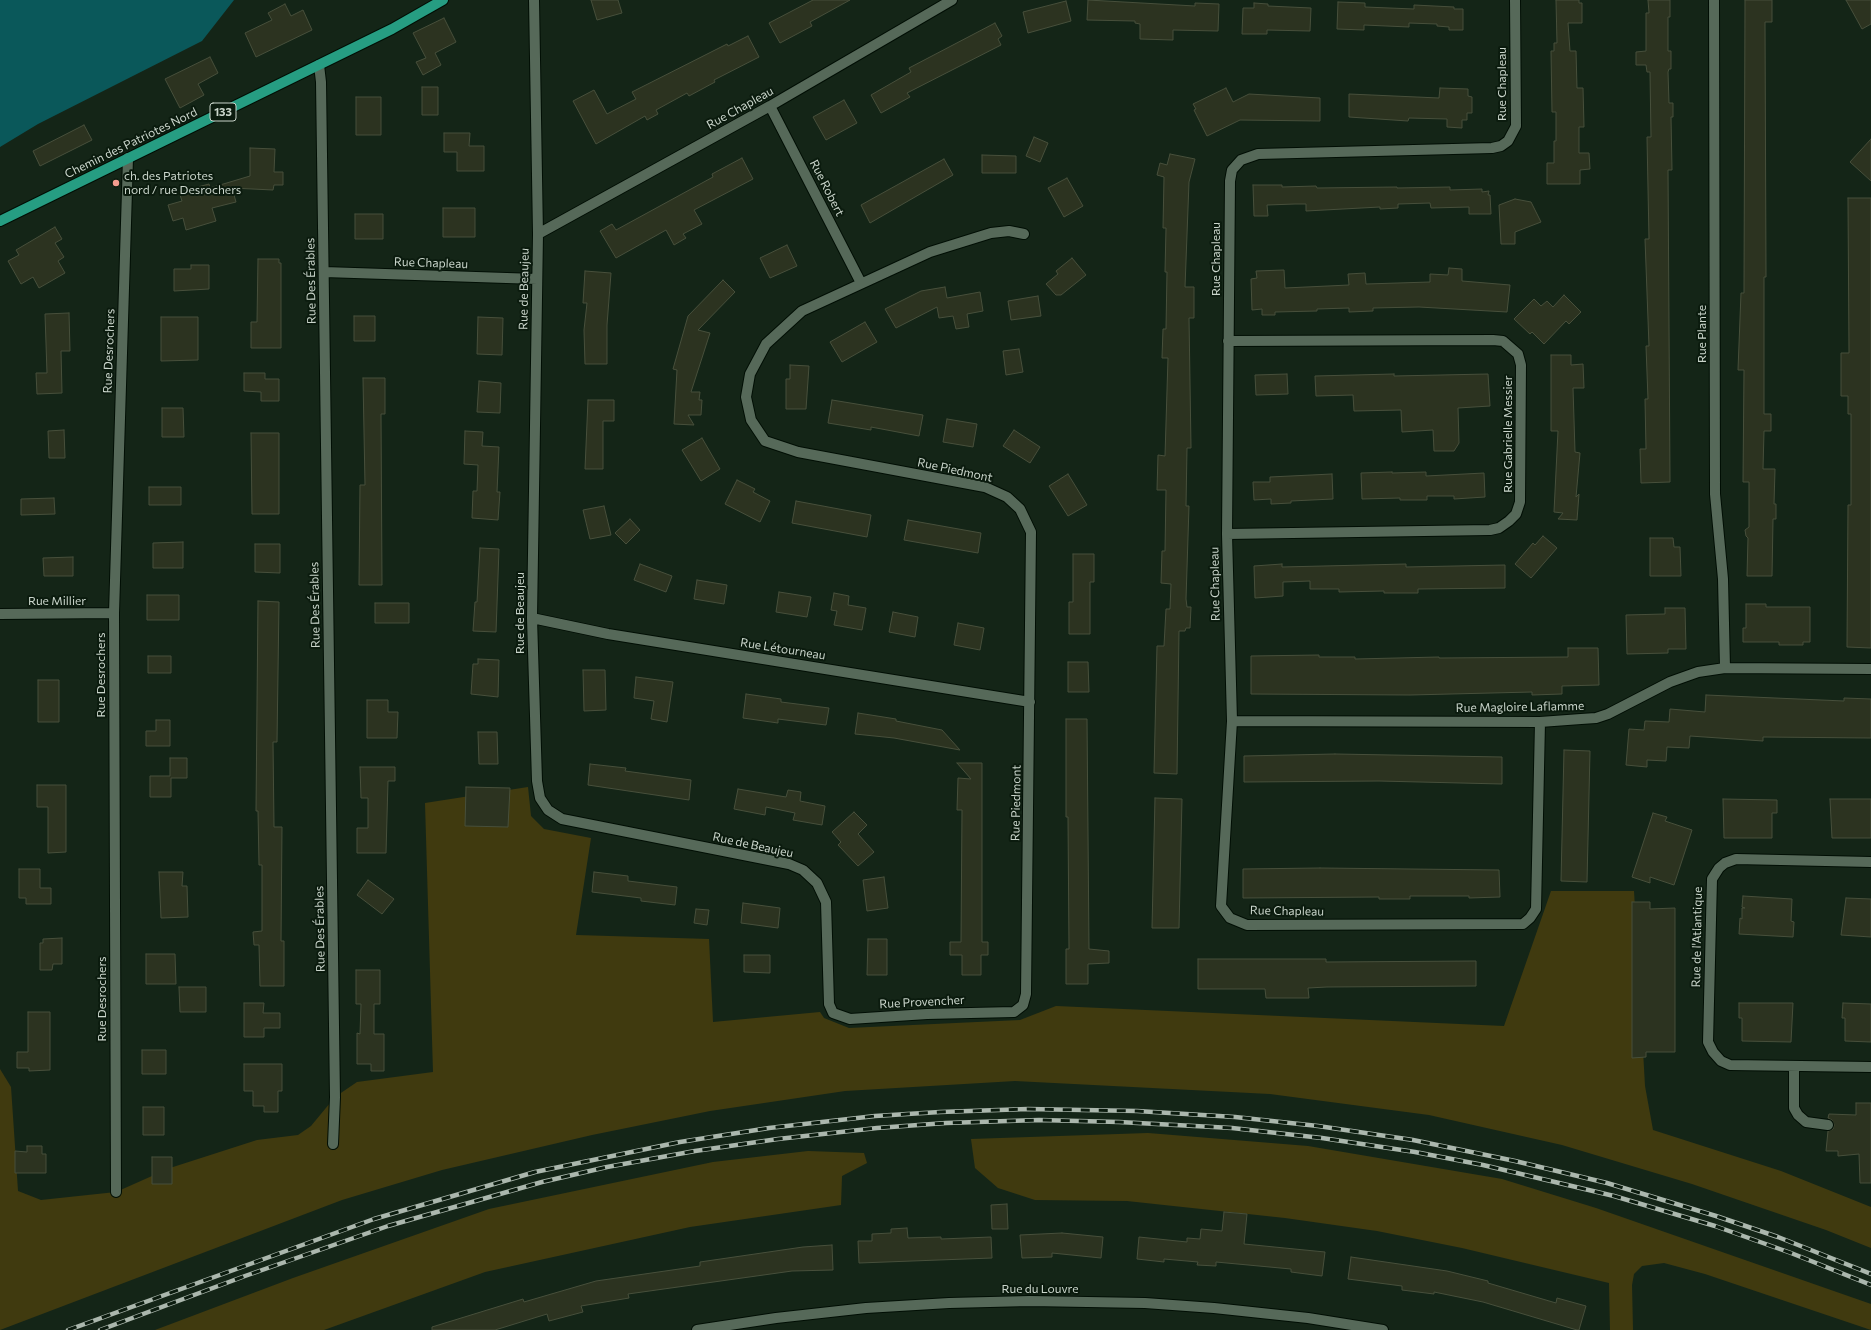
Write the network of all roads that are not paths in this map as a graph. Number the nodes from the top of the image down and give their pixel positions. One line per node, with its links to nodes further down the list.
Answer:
1 (443, 0): 6 (main road, Chemin des Patriotes Nord / 133)
2 (534, 0): 10 (street, Rue de Beaujeu)
3 (952, 0): 7 (street, Rue Chapleau)
4 (1515, 0): 15 (street, Rue Chapleau)
5 (1714, 0): 20 (street, Rue Plante)
6 (319, 65): 8 (main road, Chemin des Patriotes Nord / 133); 12 (street, Rue Des Érables)
7 (770, 106): 10 (street, Rue Chapleau); 14 (street, Rue Robert)
8 (128, 158): 9 (main road, Chemin des Patriotes Nord / 133); 18 (street, Rue Desrochers)
9 (0, 221)
10 (538, 234): 13 (street, Rue de Beaujeu)
11 (1024, 234): 14 (street, Rue Piedmont)
12 (324, 272): 13 (street, Rue Chapleau); 31 (street, Rue Des Érables)
13 (537, 279): 19 (street, Rue de Beaujeu)
14 (861, 283): 22 (street, Rue Piedmont)
15 (1228, 341): 16 (street, Rue Chapleau); 16 (street, Rue Gabrielle Messier)
16 (1227, 534): 23 (street, Rue Chapleau)
17 (0, 614): 18 (street, Rue Millier)
18 (114, 614): 32 (street, Rue Desrochers)
19 (532, 618): 22 (street, Rue Létourneau); 26 (street, Rue de Beaujeu)
20 (1725, 668): 21 (street, Rue Magloire Laflamme); 24 (street, Rue Magloire Laflamme)
21 (1871, 669)
22 (1030, 702): 27 (street, Rue Piedmont)
23 (1232, 721): 24 (street, Rue Magloire Laflamme); 24 (street, Rue Chapleau)
24 (1540, 722)
25 (1871, 862): 28 (street, Rue de l'Atlantique)
26 (833, 1012): 27 (street, Rue Provencher)
27 (1014, 1012)
28 (1794, 1066): 29 (street, Rue de l'Atlantique); 30 (street)
29 (1871, 1067)
30 (1828, 1125)
31 (333, 1144)
32 (116, 1192)
33 (697, 1330): 34 (street, Rue du Louvre)
34 (1383, 1330)

